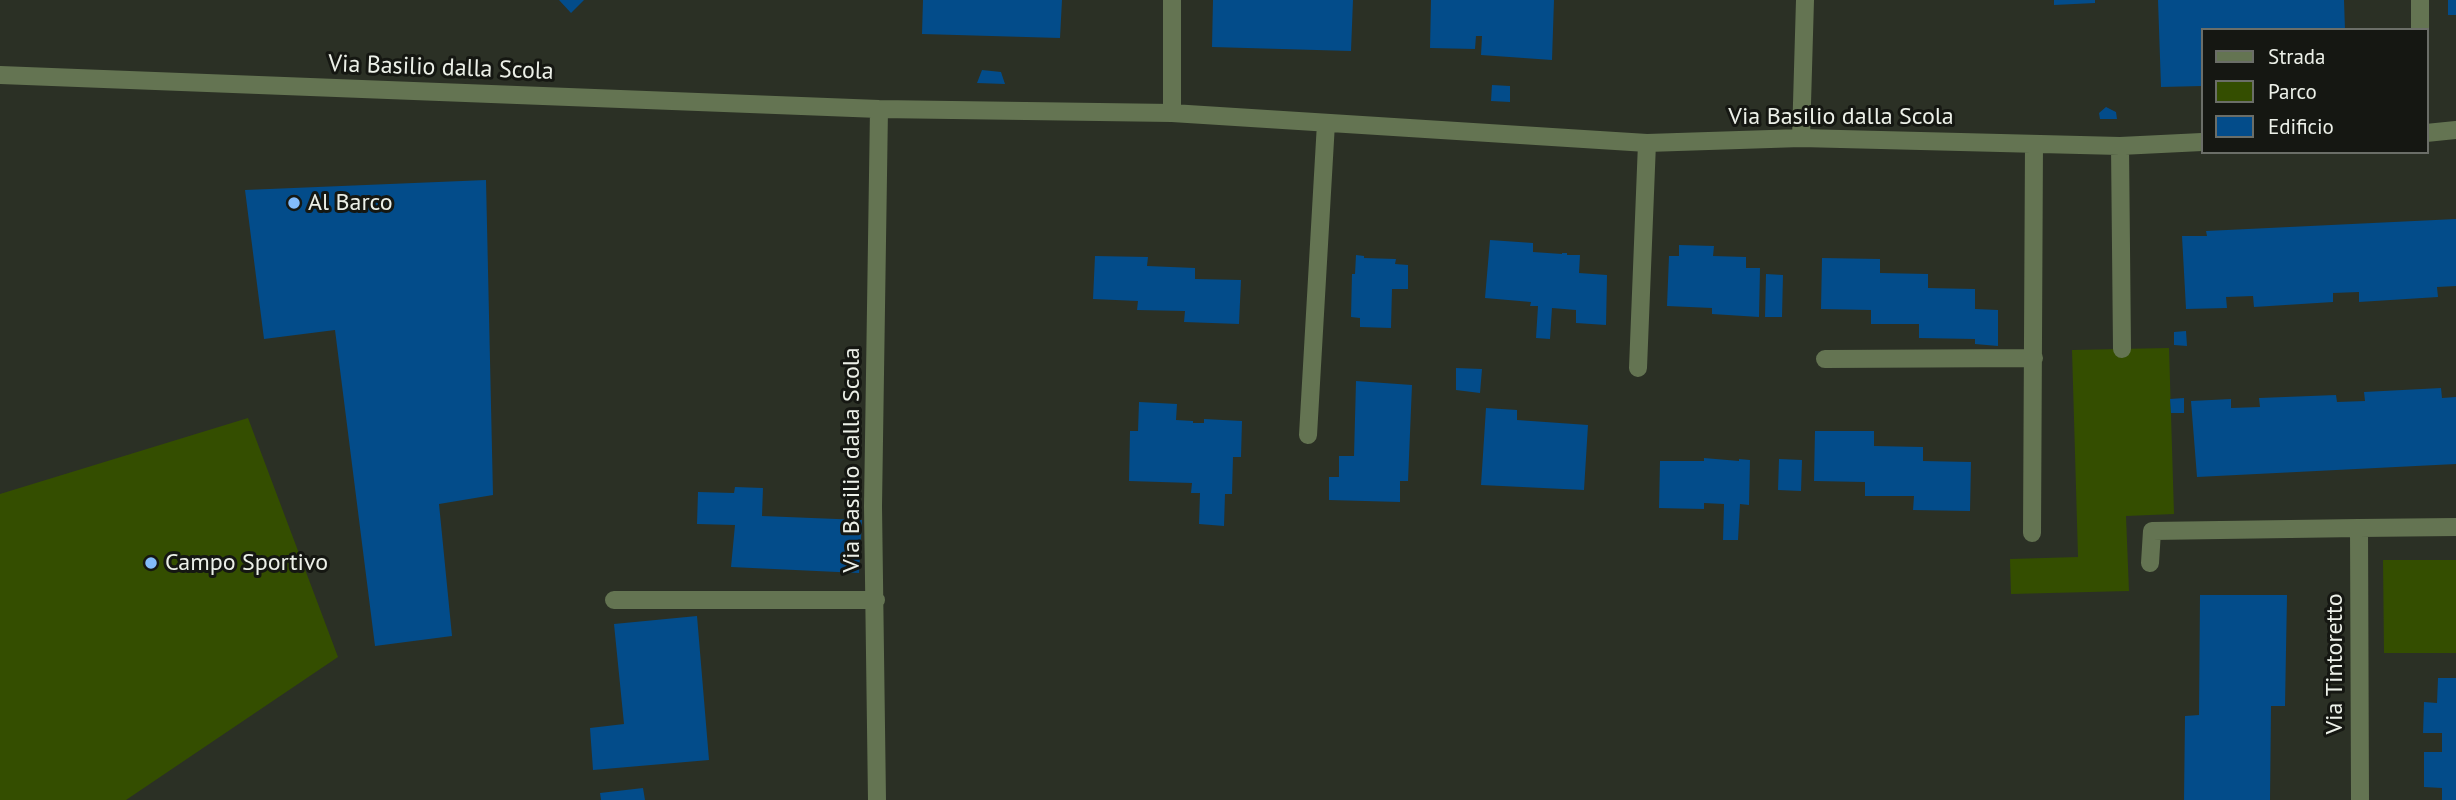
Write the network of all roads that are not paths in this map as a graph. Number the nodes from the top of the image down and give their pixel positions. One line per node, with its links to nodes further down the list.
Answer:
1 (1172, 0): 7 (street)
2 (1805, 0): 11 (street)
3 (2420, 0): 4 (street)
4 (2420, 28)
5 (0, 75): 6 (street, Via Basilio dalla Scola)
6 (879, 109): 7 (street, Via Basilio dalla Scola); 26 (street, Via Basilio dalla Scola)
7 (1172, 113): 8 (street, Via Basilio dalla Scola)
8 (1326, 123): 13 (street, Via Basilio dalla Scola); 20 (street)
9 (2456, 130): 10 (street)
10 (2428, 133)
11 (1801, 138): 13 (street, Via Basilio dalla Scola); 14 (street, Via Basilio dalla Scola)
12 (2200, 142): 15 (street, Via Basilio dalla Scola)
13 (1647, 143): 19 (street)
14 (2034, 144): 15 (street, Via Basilio dalla Scola); 18 (street)
15 (2120, 146): 16 (street)
16 (2122, 349)
17 (1825, 359): 18 (street)
18 (2034, 359): 23 (street)
19 (1638, 368)
20 (1308, 435)
21 (2456, 527): 22 (street)
22 (2359, 528): 24 (street); 28 (street, Via Tintoretto)
23 (2032, 533)
24 (2150, 563)
25 (614, 600): 26 (street, Via Basilio dalla Scola)
26 (876, 600): 27 (street, Via Basilio dalla Scola)
27 (877, 800)
28 (2360, 800)

